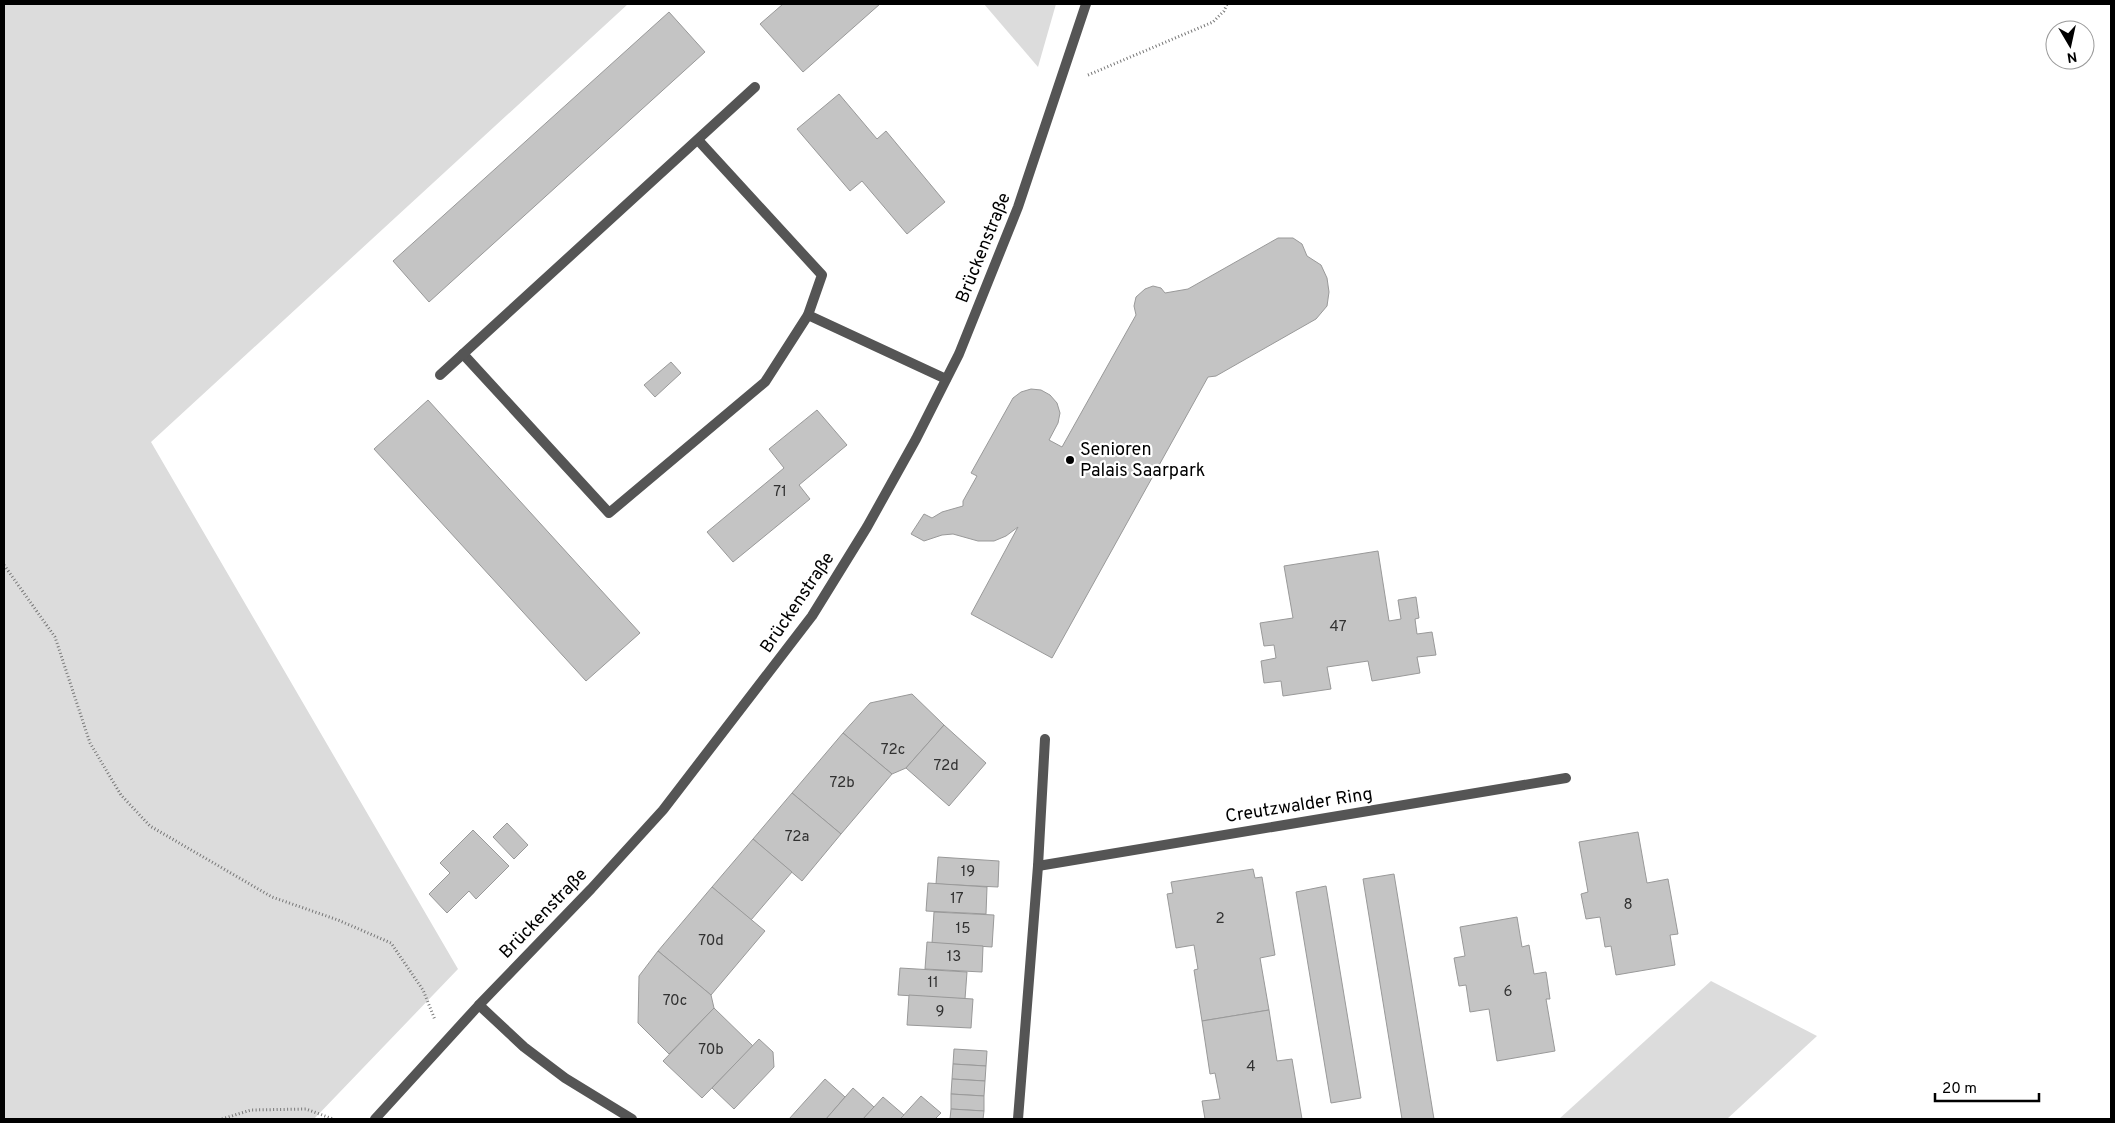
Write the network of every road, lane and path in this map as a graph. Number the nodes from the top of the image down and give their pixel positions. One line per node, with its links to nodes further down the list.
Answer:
1 (1086, 4): 3 (street, Brückenstraße)
2 (1227, 4): 3 (path)
3 (1059, 86): 9 (street, Brückenstraße)
4 (755, 87): 5 (street)
5 (698, 140): 6 (street); 7 (street)
6 (808, 315): 7 (street); 9 (street)
7 (463, 354): 8 (street)
8 (440, 375)
9 (946, 379): 14 (street, Brückenstraße)
10 (4, 564): 15 (path)
11 (1045, 739): 13 (street)
12 (1566, 778): 13 (street, Creutzwalder Ring)
13 (1038, 866): 20 (street)
14 (479, 1005): 15 (street, Brückenstraße); 19 (street)
15 (445, 1043): 18 (street, Brückenstraße)
16 (222, 1119): 17 (path)
17 (334, 1119)
18 (374, 1119)
19 (632, 1119)
20 (1018, 1119)

